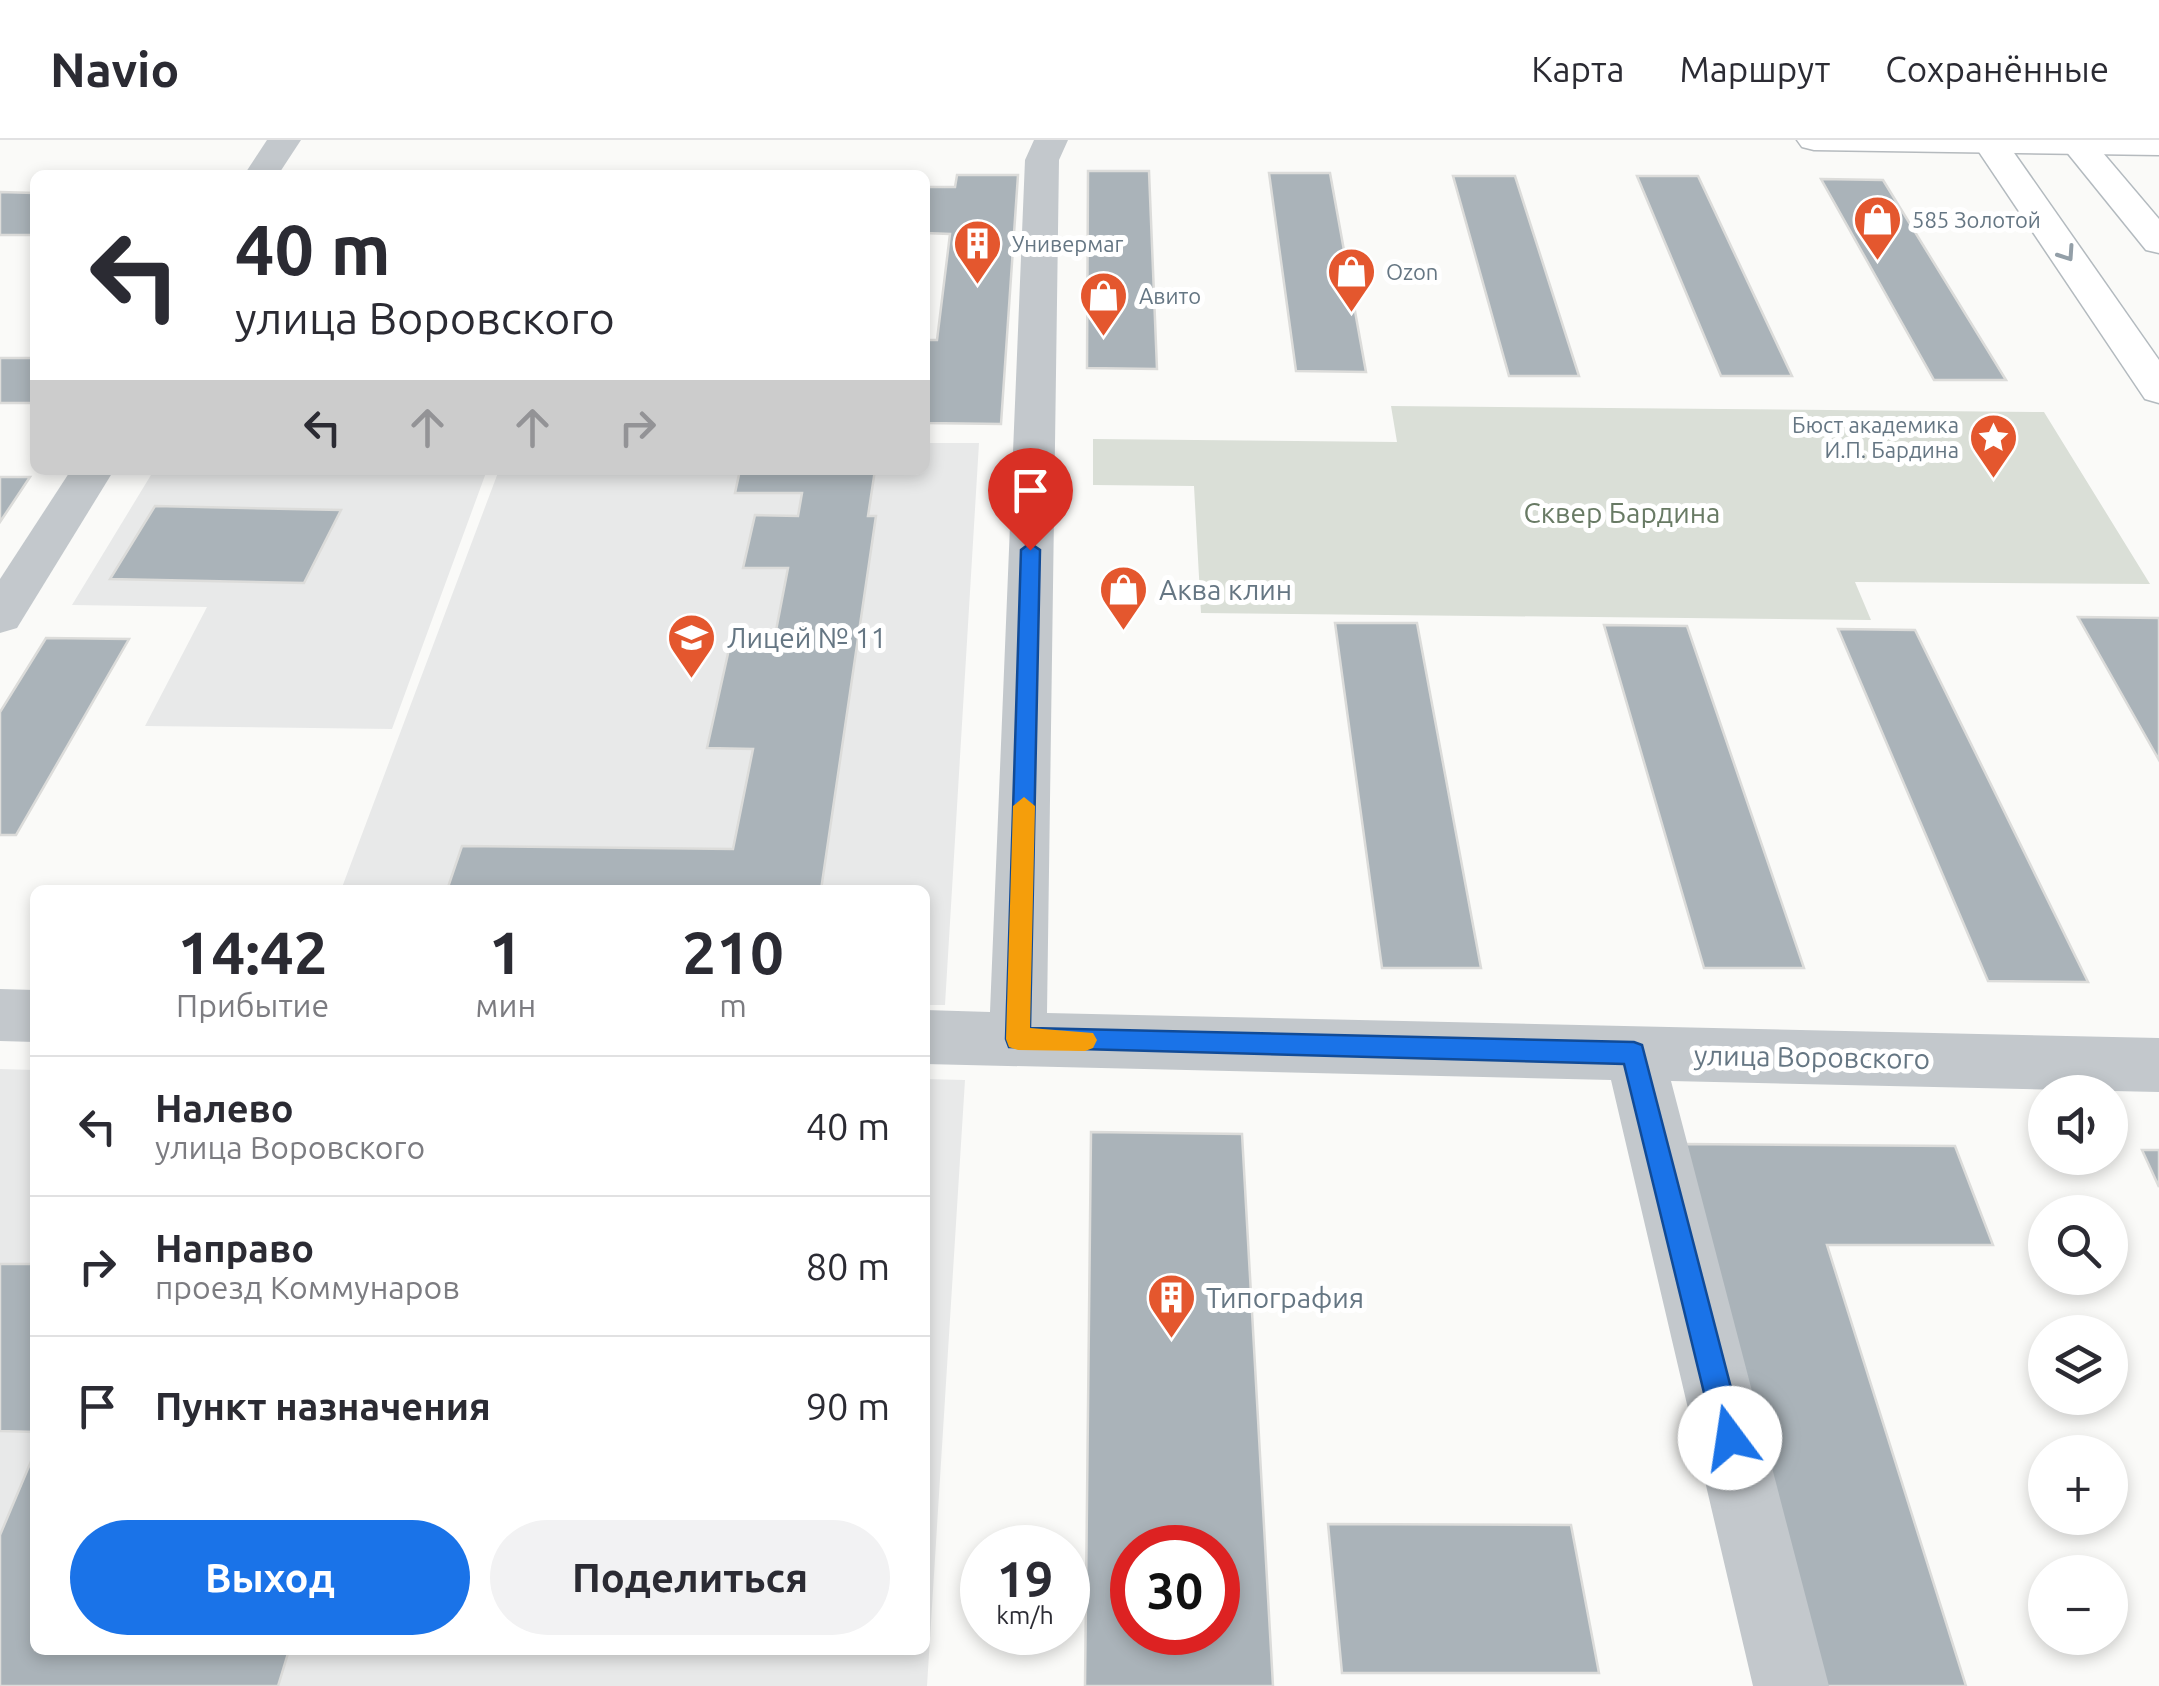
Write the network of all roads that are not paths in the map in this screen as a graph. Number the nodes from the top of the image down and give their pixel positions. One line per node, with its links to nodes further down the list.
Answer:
1 (284, 140): 7 (street)
2 (1051, 140): 15 (street)
3 (1814, 140): 4 (main road)
4 (1990, 142): 5 (main road); 9 (main road, one-way to 9)
5 (2076, 143): 6 (main road); 8 (main road)
6 (2159, 145)
7 (264, 170)
8 (2159, 242)
9 (2159, 390)
10 (90, 475): 11 (street)
11 (0, 616)
12 (0, 1015): 13 (street)
13 (30, 1016)
14 (930, 1037): 15 (street, улица Воровского)
15 (1018, 1039): 16 (street, улица Воровского)
16 (1634, 1053): 17 (street, улица Воровского); 18 (street)
17 (2159, 1065)
18 (1791, 1686)

